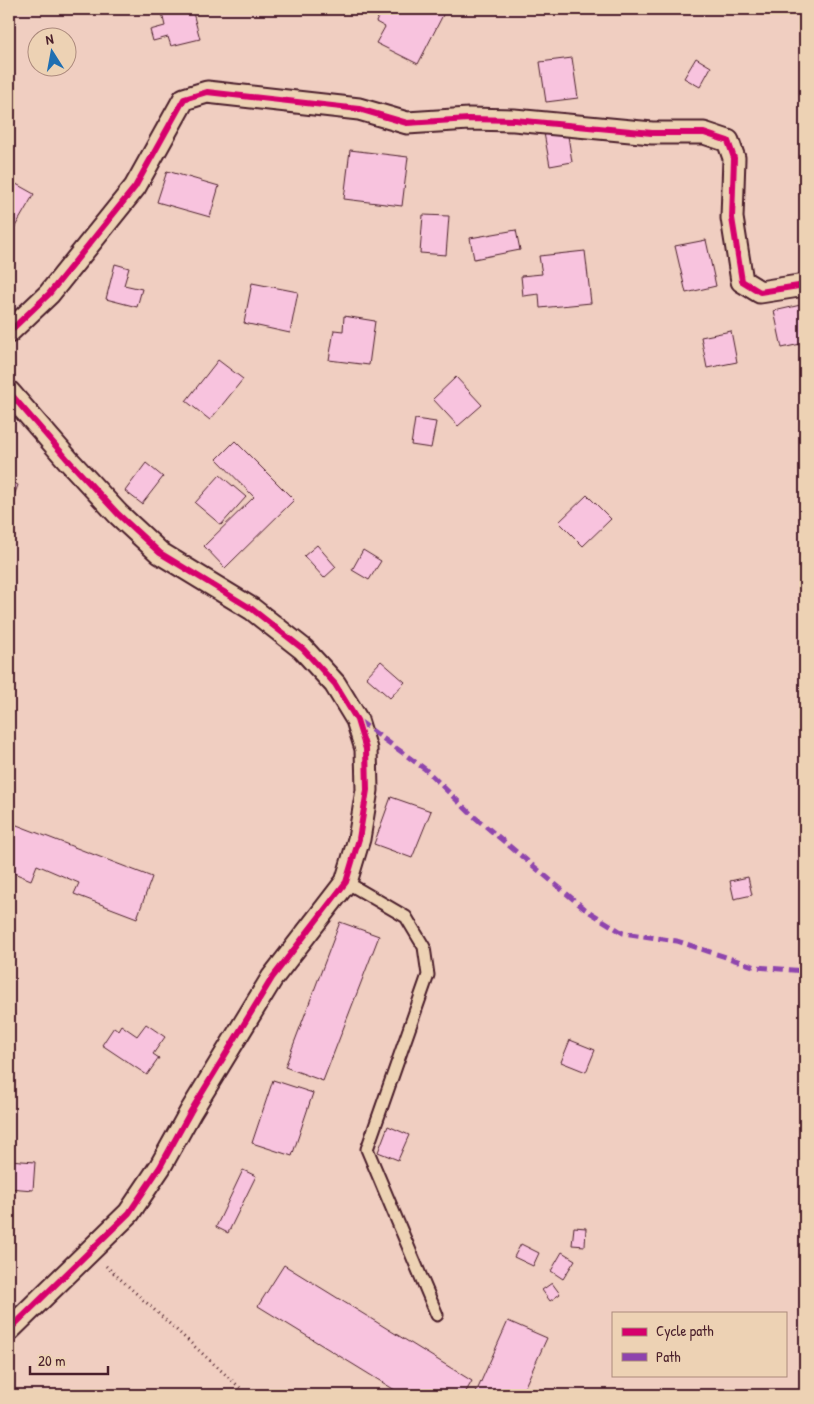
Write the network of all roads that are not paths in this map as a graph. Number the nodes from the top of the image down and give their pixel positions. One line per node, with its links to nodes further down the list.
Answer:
1 (805, 285): 2 (street)
2 (9, 332)
3 (9, 392): 4 (street)
4 (346, 882): 5 (lane); 6 (street)
5 (437, 1315)
6 (9, 1330)

